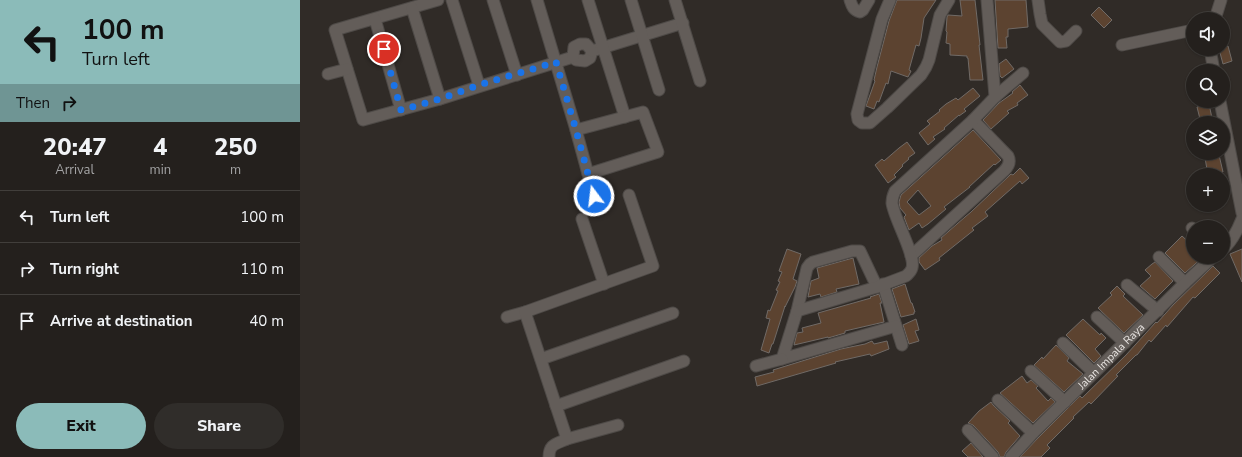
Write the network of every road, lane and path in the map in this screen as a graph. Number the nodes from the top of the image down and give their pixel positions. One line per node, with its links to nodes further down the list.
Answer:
1 (438, 0): 15 (street)
2 (452, 0): 30 (street)
3 (493, 0): 28 (street)
4 (537, 0): 24 (street)
5 (588, 0): 23 (street)
6 (631, 0): 21 (street)
7 (676, 0): 18 (street)
8 (850, 0): 9 (street)
9 (869, 0)
10 (890, 0): 11 (street)
11 (949, 0)
12 (987, 0): 32 (street)
13 (1038, 0): 19 (street)
14 (1221, 0): 16 (street)
15 (412, 8): 17 (street); 33 (street)
16 (1217, 12)
17 (375, 19): 25 (street); 35 (street)
18 (682, 23): 21 (street); 29 (street)
19 (1076, 31)
20 (1186, 31): 22 (street)
21 (642, 36): 23 (street); 31 (street)
22 (1122, 45)
23 (598, 49): 24 (street); 36 (street)
24 (556, 62): 28 (street); 38 (street)
25 (347, 69): 27 (street); 35 (street)
26 (1023, 73): 32 (street)
27 (328, 74)
28 (517, 75): 30 (street)
29 (700, 81)
30 (479, 85): 33 (street)
31 (659, 90)
32 (996, 97): 37 (street)
33 (440, 99): 35 (street)
34 (1222, 108): 39 (street)
35 (401, 110)
36 (625, 117): 38 (street); 40 (street)
37 (973, 120): 47 (street); 47 (street)
38 (576, 130): 40 (street)
39 (1238, 166): 43 (street)
40 (588, 174): 42 (street)
41 (629, 195): 51 (street)
42 (594, 196)
43 (1242, 214)
44 (582, 219): 51 (street)
45 (1242, 219): 46 (street)
46 (1230, 239)
47 (910, 256): 53 (street)
48 (1159, 257): 50 (street)
49 (1205, 264): 50 (street, Jalan Impala Raya)
50 (1185, 283): 55 (street, Jalan Impala Raya)
51 (604, 284): 56 (street)
52 (1127, 285): 55 (street)
53 (880, 286): 54 (street); 54 (street); 60 (street)
54 (797, 311): 65 (street)
55 (1158, 311): 62 (street, Jalan Impala Raya)
56 (525, 312): 58 (street); 64 (street)
57 (673, 313): 64 (street)
58 (507, 317)
59 (1098, 317): 62 (street)
60 (896, 326): 63 (street); 65 (street)
61 (1062, 343): 69 (street)
62 (1125, 343): 69 (street, Jalan Impala Raya)
63 (902, 344)
64 (541, 359): 72 (street)
65 (782, 359): 67 (street)
66 (684, 361): 72 (street)
67 (756, 366)
68 (1031, 371): 71 (street)
69 (1094, 373): 71 (street, Jalan Impala Raya)
70 (998, 400): 75 (street)
71 (1065, 402): 75 (street, Jalan Impala Raya)
72 (556, 406): 76 (street)
73 (618, 426): 76 (street)
74 (968, 430): 78 (street)
75 (1033, 433): 79 (street, Jalan Impala Raya)
76 (567, 439): 77 (street)
77 (549, 457)
78 (993, 457)
79 (1011, 457)

